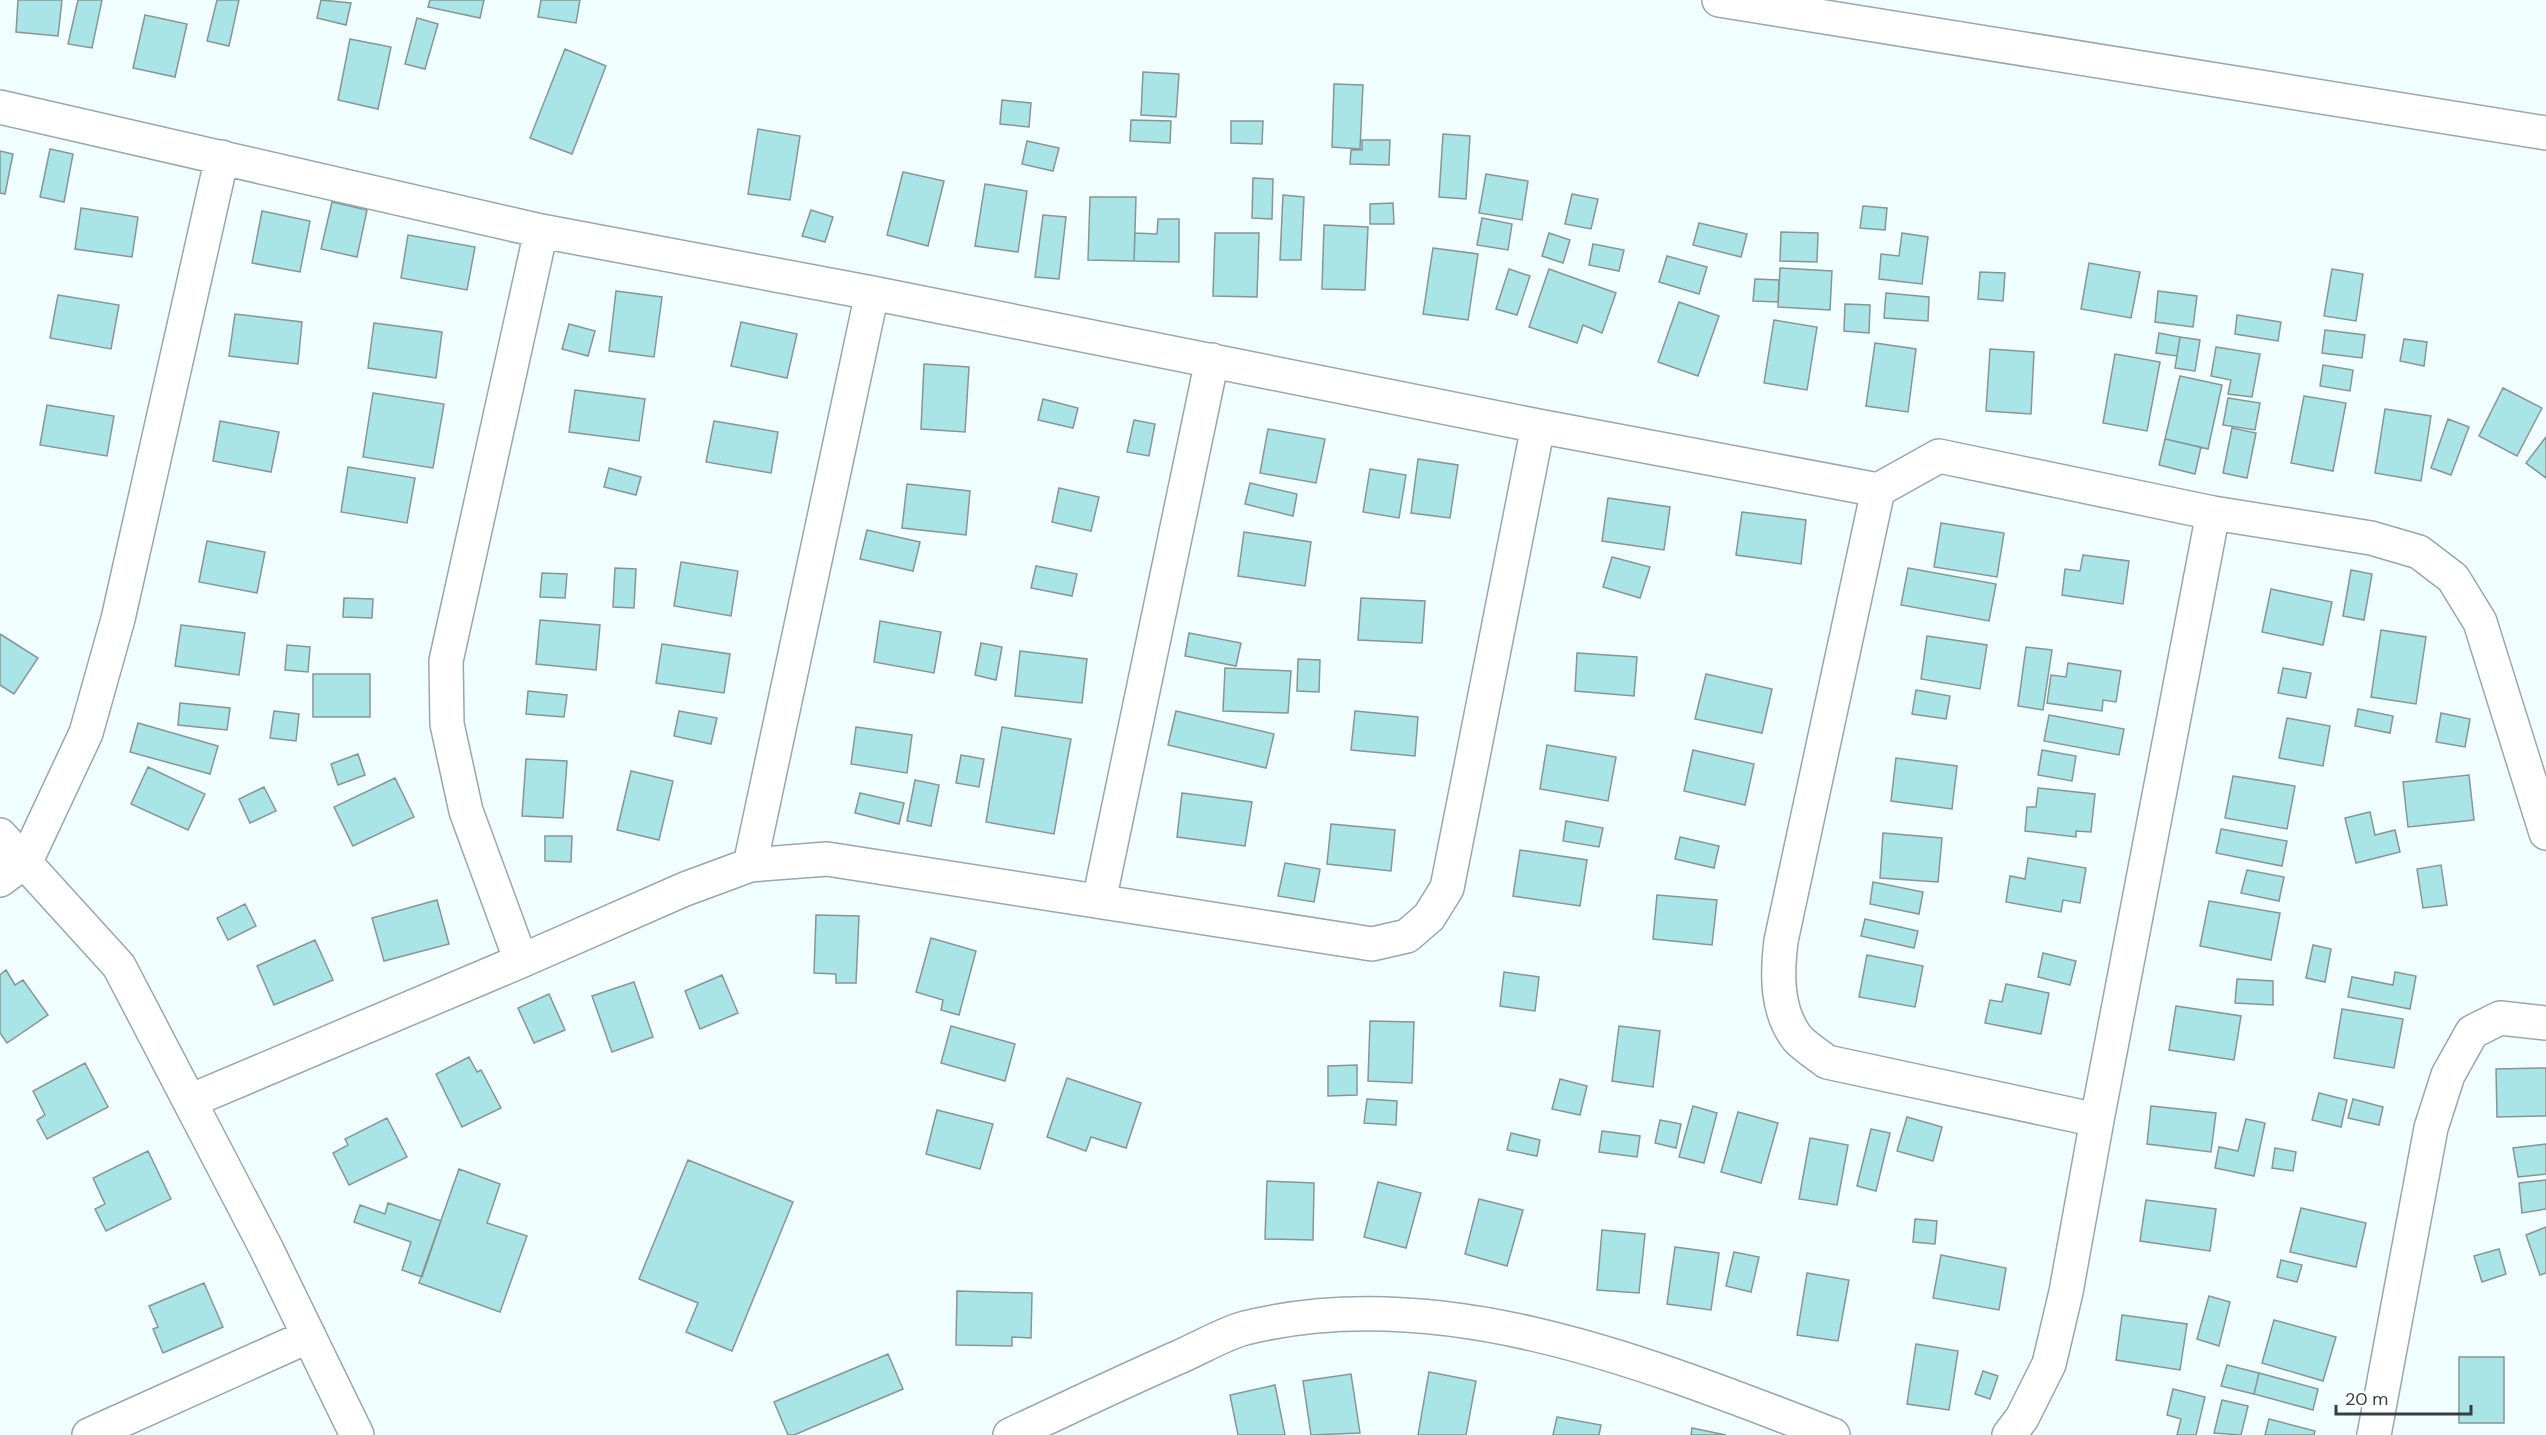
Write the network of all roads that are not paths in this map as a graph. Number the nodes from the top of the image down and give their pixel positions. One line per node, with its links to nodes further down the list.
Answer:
1 (1719, 0): 3 (street)
2 (0, 107): 4 (street)
3 (2546, 134)
4 (222, 157): 5 (street); 14 (street)
5 (541, 231): 6 (street); 16 (street)
6 (872, 293): 7 (street); 13 (street)
7 (1212, 360): 8 (street); 15 (street)
8 (1538, 426): 9 (street); 15 (street)
9 (1878, 490): 10 (street); 19 (street)
10 (2213, 513): 11 (street); 19 (street)
11 (2546, 832)
12 (0, 835): 14 (street)
13 (750, 865): 15 (street); 16 (street)
14 (13, 870): 18 (street)
15 (1099, 901)
16 (521, 961): 18 (street)
17 (2546, 1023): 26 (street)
18 (189, 1101): 20 (street)
19 (2097, 1120): 25 (street)
20 (309, 1336): 21 (street); 22 (street)
21 (89, 1435)
22 (357, 1435)
23 (1010, 1435): 24 (street)
24 (1833, 1435)
25 (2009, 1435)
26 (2374, 1435)

